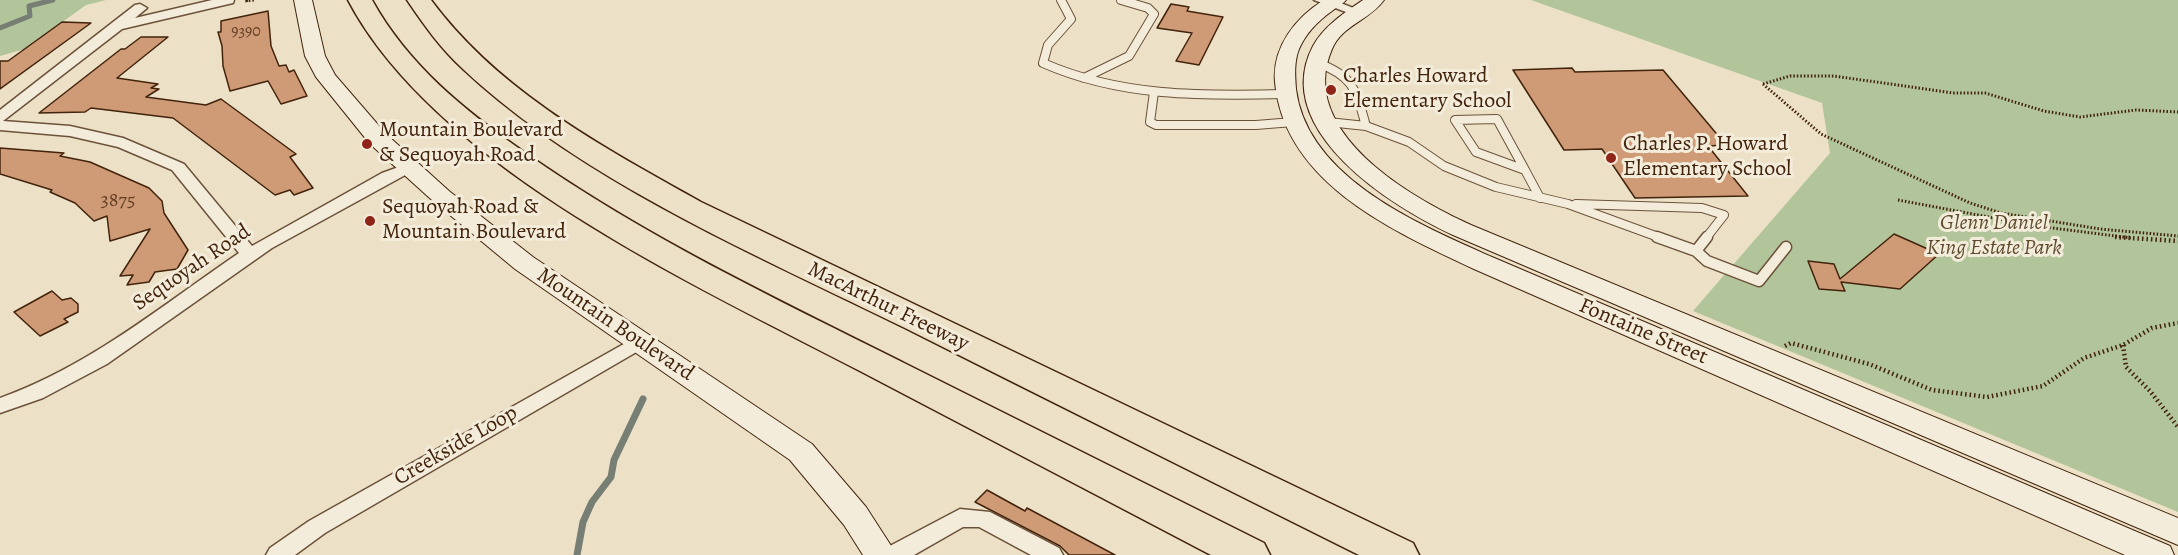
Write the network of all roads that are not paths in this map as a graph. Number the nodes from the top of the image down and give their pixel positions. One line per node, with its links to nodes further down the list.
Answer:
1 (228, 0): 9 (street)
2 (303, 0): 19 (street, Mountain Boulevard)
3 (360, 0): 34 (highway)
4 (419, 0): 35 (highway, MacArthur Freeway)
5 (1061, 0): 11 (lane)
6 (1121, 0): 11 (lane)
7 (1343, 3): 10 (street, Fontaine Street); 13 (street, Fontaine Street)
8 (140, 9): 9 (street)
9 (116, 27): 14 (street)
10 (1316, 63): 16 (street, Fontaine Street); 18 (lane)
11 (1084, 78): 12 (lane)
12 (1154, 92): 13 (lane); 15 (lane)
13 (1285, 94): 15 (street, Fontaine Street)
14 (0, 117)
15 (1293, 122): 27 (street, Fontaine Street)
16 (1328, 122): 18 (lane); 27 (street, Fontaine Street)
17 (0, 125): 25 (street)
18 (1366, 126): 21 (lane)
19 (410, 168): 25 (street, Sequoyah Road); 26 (street, Mountain Boulevard)
20 (1525, 170): 20 (lane); 21 (lane)
21 (1540, 198): 22 (lane)
22 (1568, 204): 24 (lane); 24 (lane)
23 (1786, 247): 24 (lane)
24 (1696, 251)
25 (250, 255): 28 (street, Sequoyah Road)
26 (638, 342): 30 (street, Creekside Loop); 31 (street, Mountain Boulevard)
27 (1826, 397): 29 (street, Fontaine Street); 36 (street, Fontaine Street)
28 (0, 406)
29 (2178, 532)
30 (278, 555)
31 (881, 555)
32 (894, 555): 33 (street)
33 (1051, 555)
34 (1249, 555)
35 (1398, 555)
36 (2158, 555)

